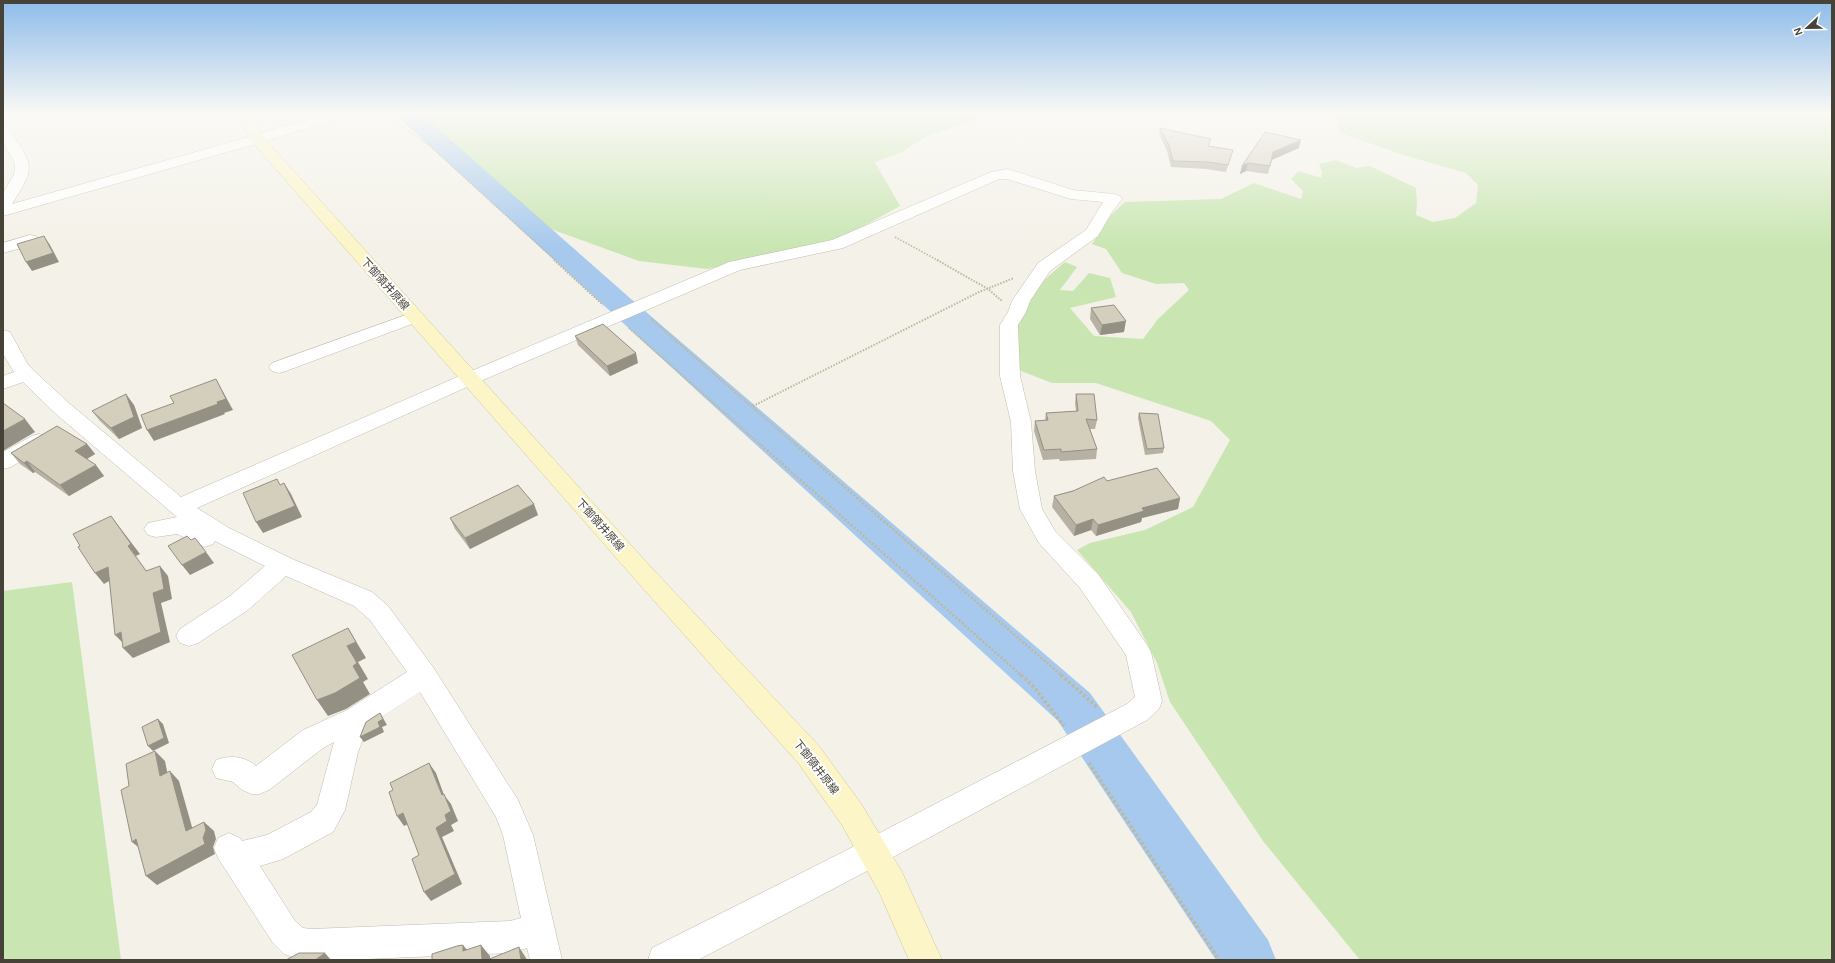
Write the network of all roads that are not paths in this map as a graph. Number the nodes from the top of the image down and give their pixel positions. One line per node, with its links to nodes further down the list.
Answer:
1 (21, 158): 4 (street)
2 (190, 158): 7 (street)
3 (274, 158): 10 (main road, 下御領井原線)
4 (24, 168): 5 (street); 6 (street)
5 (3, 174)
6 (3, 205)
7 (3, 211)
8 (30, 240): 9 (street)
9 (3, 248)
10 (414, 316): 12 (street); 14 (main road, 下御領井原線)
11 (3, 336): 13 (street)
12 (279, 367)
13 (26, 374): 15 (street); 16 (street)
14 (469, 378): 18 (street); 26 (main road, 下御領井原線); 26 (street)
15 (3, 383)
16 (76, 420): 17 (street); 18 (street)
17 (3, 462)
18 (178, 507): 20 (street)
19 (156, 529): 20 (street)
20 (222, 534): 21 (street)
21 (284, 565): 22 (street); 23 (street)
22 (189, 636)
23 (424, 675): 24 (street); 27 (street)
24 (357, 718): 25 (street); 27 (street)
25 (226, 769)
26 (872, 852): 29 (street); 30 (main road, 下御領井原線)
27 (539, 928): 28 (street)
28 (546, 960)
29 (664, 960)
30 (926, 960)

